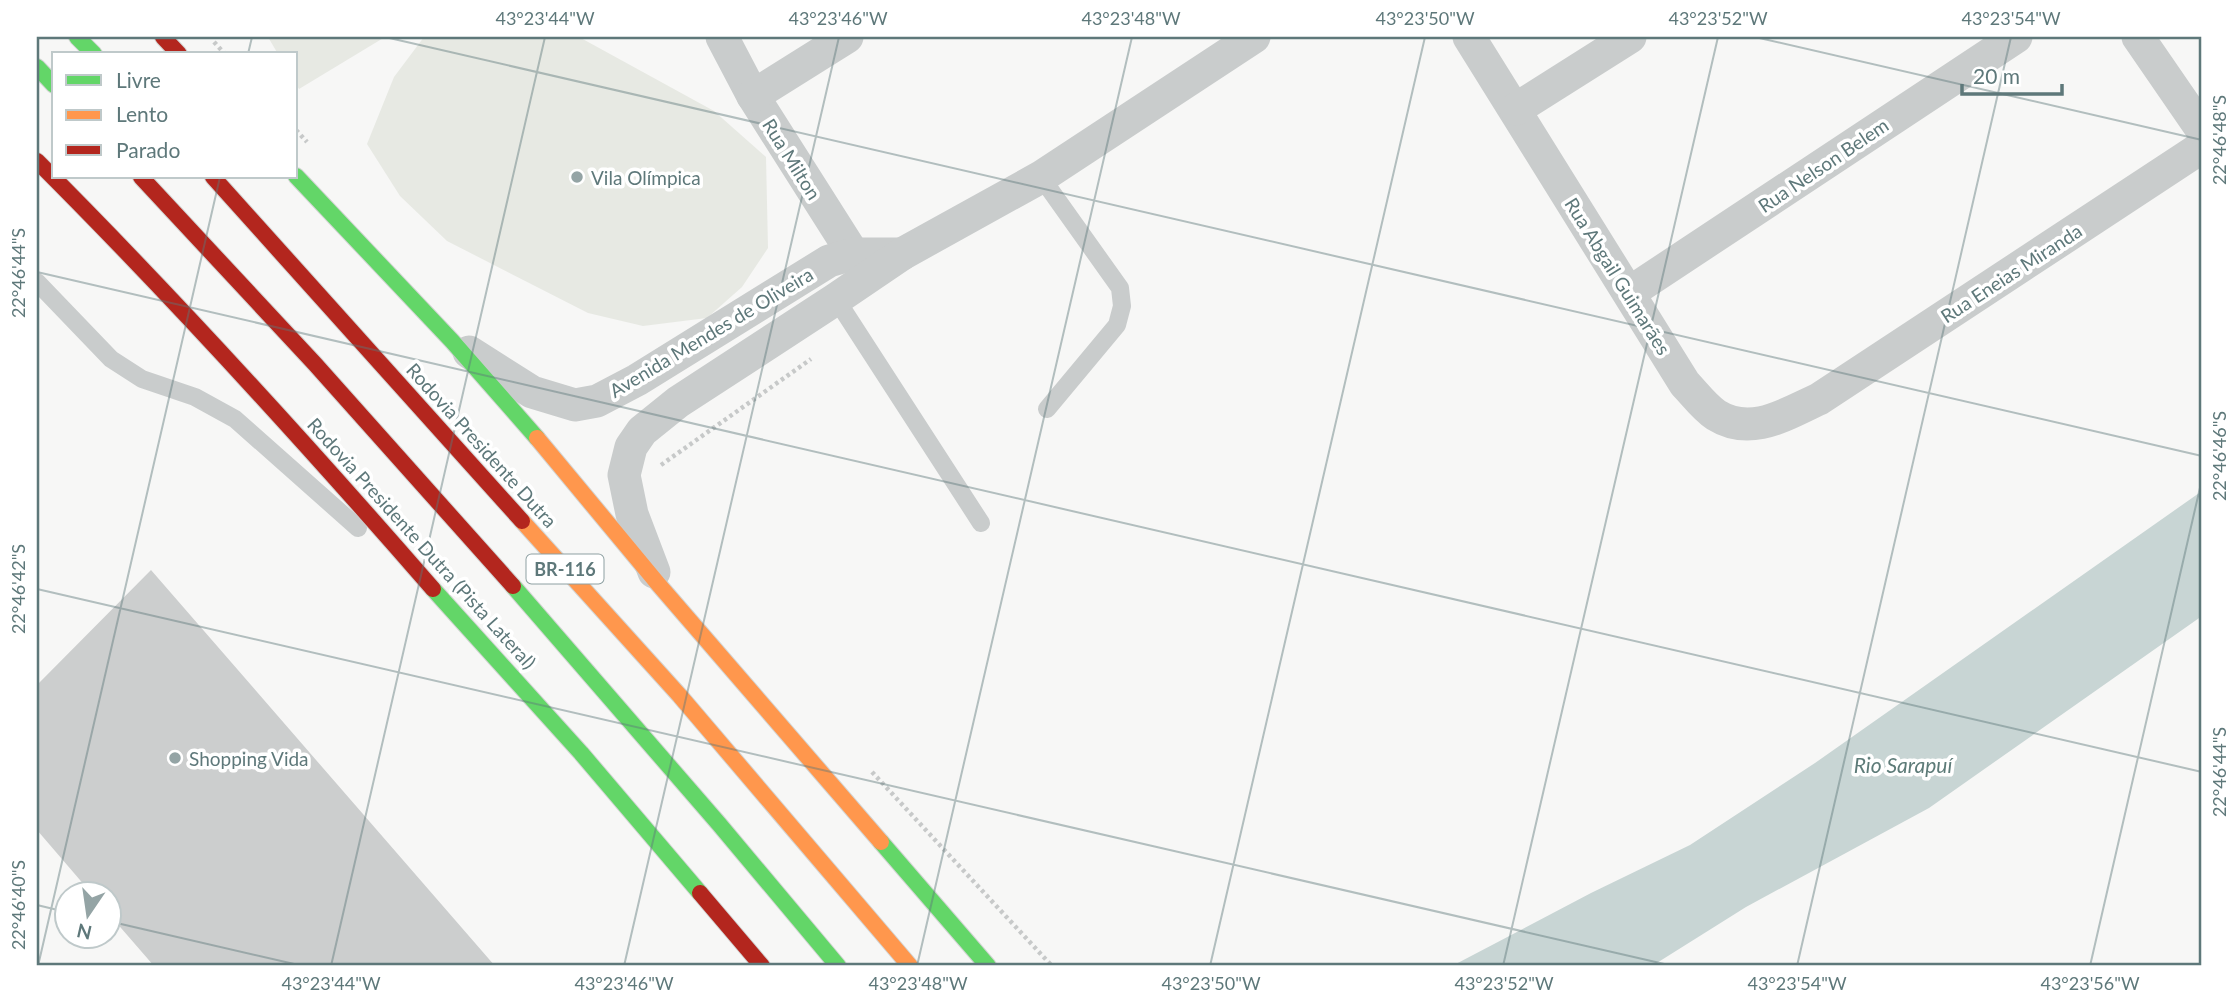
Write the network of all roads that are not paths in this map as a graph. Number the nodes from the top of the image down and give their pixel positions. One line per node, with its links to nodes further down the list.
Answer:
1 (77, 37): 10 (highway)
2 (163, 37): 11 (highway)
3 (722, 37): 14 (street, Rua Milton)
4 (847, 37): 14 (street)
5 (1254, 37): 20 (street, Avenida Mendes de Oliveira)
6 (1469, 37): 15 (street, Rua Abgail Guimarães)
7 (1630, 37): 15 (street)
8 (2016, 37): 27 (street, Rua Nelson Belem)
9 (2138, 37): 16 (street)
10 (92, 52)
11 (177, 52)
12 (37, 67): 13 (highway)
13 (52, 83)
14 (753, 96): 25 (street, Rua Milton)
15 (1516, 109): 27 (street, Rua Abgail Guimarães)
16 (2202, 130)
17 (2202, 147): 30 (street, Rua Eneias Miranda)
18 (37, 160): 19 (highway, Rodovia Presidente Dutra (Pista Lateral))
19 (52, 175)
20 (1041, 177): 25 (street, Avenida Mendes de Oliveira); 31 (lane)
21 (55, 178): 34 (highway, Rodovia Presidente Dutra (Pista Lateral))
22 (142, 178): 36 (highway, BR-116)
23 (214, 178): 37 (highway, Rodovia Presidente Dutra / BR-116)
24 (298, 178): 29 (highway, BR-116)
25 (860, 265): 28 (street, Avenida Mendes de Oliveira); 29 (street, Avenida Mendes de Oliveira)
26 (37, 282): 34 (lane)
27 (1629, 293): 30 (street, Rua Abgail Guimarães)
28 (836, 299): 32 (lane); 33 (street, Avenida Mendes de Oliveira)
29 (452, 341): 33 (highway, BR-116)
30 (1819, 399)
31 (1047, 409)
32 (981, 523)
33 (659, 585): 38 (highway, BR-116)
34 (461, 620): 35 (highway, Rodovia Presidente Dutra (Pista Lateral))
35 (762, 966)
36 (838, 966)
37 (910, 966)
38 (988, 966)

